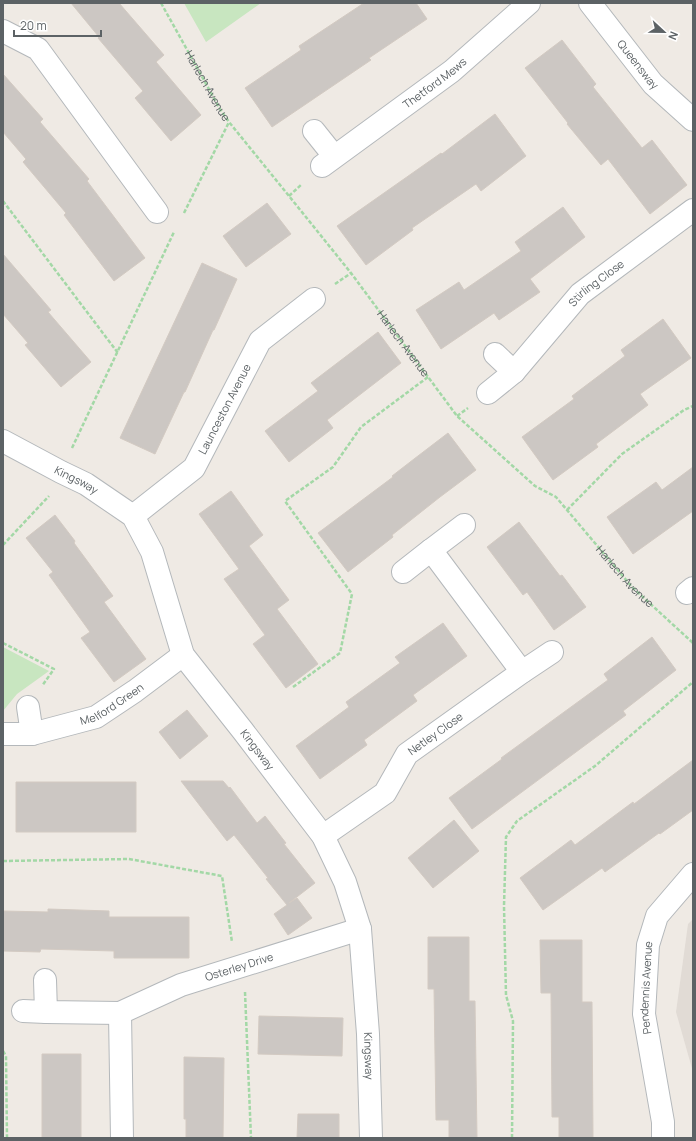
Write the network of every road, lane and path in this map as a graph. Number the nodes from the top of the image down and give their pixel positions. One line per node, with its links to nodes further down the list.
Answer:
1 (161, 3): 6 (path, Harlech Avenue)
2 (529, 3): 7 (street, Thetford Mews)
3 (590, 3): 5 (street, Queensway)
4 (3, 31): 10 (street)
5 (693, 120)
6 (229, 122): 11 (path); 17 (path, Harlech Avenue)
7 (314, 131)
8 (3, 201): 14 (path)
9 (693, 210): 16 (street, Stirling Close)
10 (157, 212)
11 (181, 218)
12 (174, 232): 14 (path)
13 (314, 299): 23 (street, Launceston Avenue)
14 (118, 353): 21 (path)
15 (495, 354): 16 (street)
16 (514, 372): 18 (street, Stirling Close)
17 (428, 377): 22 (path, Harlech Avenue); 34 (path)
18 (488, 393)
19 (693, 406): 22 (path)
20 (3, 442): 21 (street, Kingsway)
21 (60, 472): 23 (street, Kingsway); 25 (path)
22 (567, 510): 29 (path, Harlech Avenue)
23 (133, 516): 31 (street, Kingsway)
24 (464, 525): 26 (street)
25 (3, 545)
26 (431, 550): 27 (street); 32 (street)
27 (403, 572)
28 (3, 643): 35 (path)
29 (693, 643)
30 (552, 652): 32 (street, Netley Close)
31 (183, 655): 37 (street, Melford Green); 38 (street, Kingsway)
32 (522, 672): 38 (street, Netley Close)
33 (693, 682): 52 (path)
34 (293, 687)
35 (28, 707): 37 (street)
36 (3, 734): 37 (street, Melford Green)
37 (32, 734)
38 (324, 836): 41 (street, Kingsway)
39 (3, 861): 42 (path)
40 (693, 874): 53 (street, Pendennis Avenue)
41 (360, 929): 42 (street, Osterley Drive); 51 (street, Kingsway)
42 (236, 967): 46 (street, Osterley Drive); 50 (path)
43 (45, 980): 45 (street)
44 (23, 1011): 45 (street, Osterley Drive)
45 (46, 1012): 46 (street, Osterley Drive)
46 (120, 1013): 49 (street)
47 (3, 1051): 48 (path)
48 (7, 1138)
49 (122, 1138)
50 (251, 1138)
51 (371, 1138)
52 (512, 1138)
53 (663, 1138)

